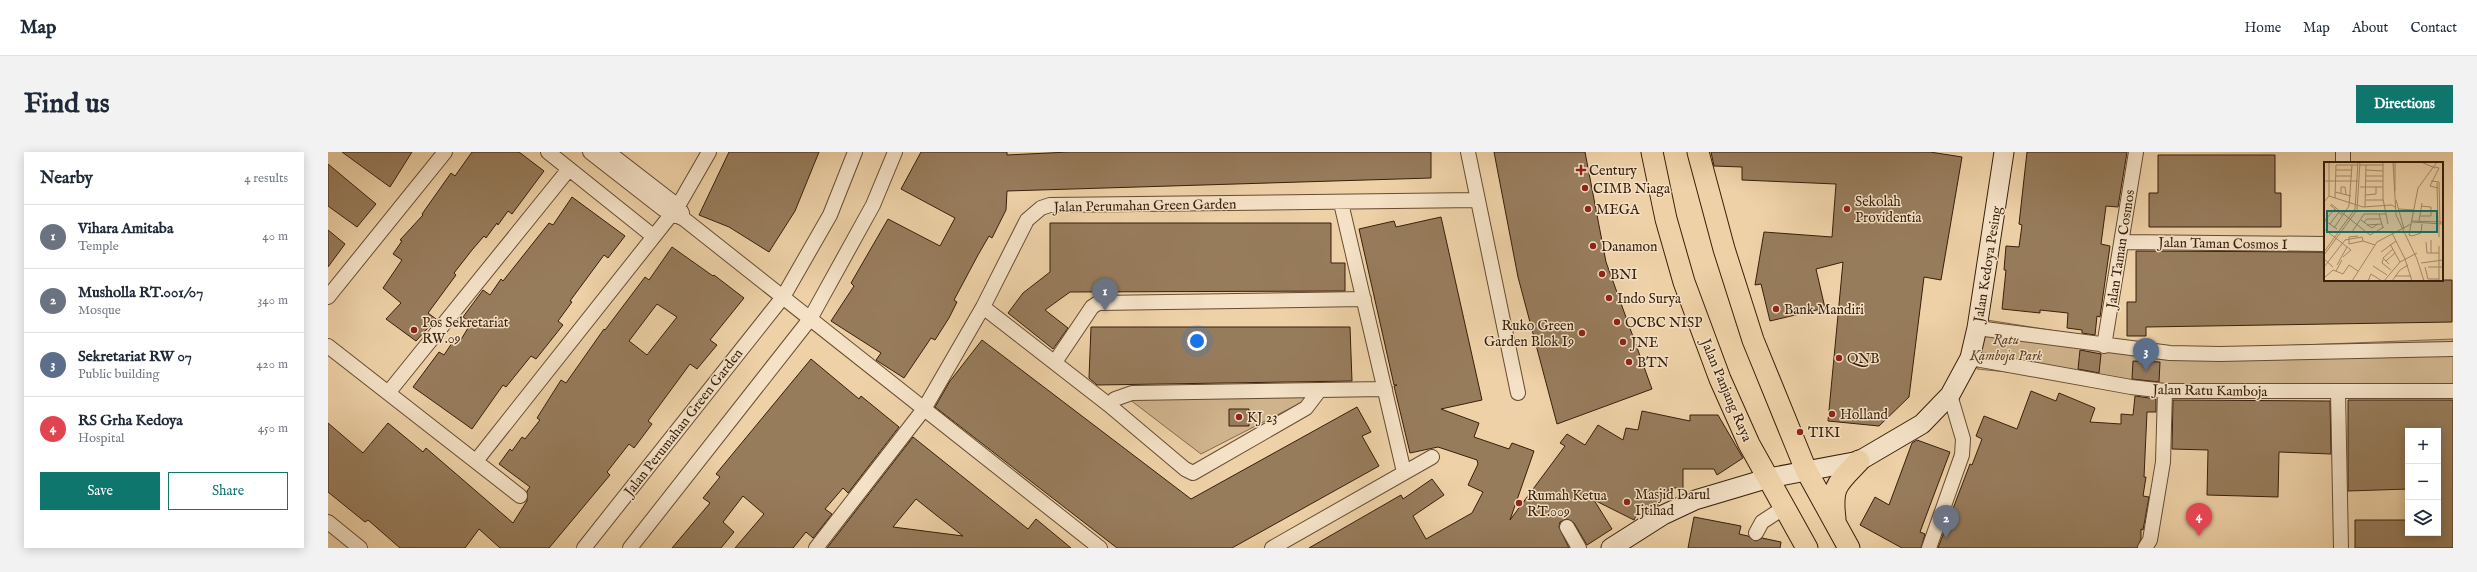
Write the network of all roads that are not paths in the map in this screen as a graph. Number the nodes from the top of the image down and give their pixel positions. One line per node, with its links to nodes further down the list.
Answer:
1 (445, 152): 20 (street)
2 (548, 152): 13 (street)
3 (590, 152): 16 (street)
4 (608, 152): 16 (street)
5 (709, 152): 16 (street)
6 (855, 152): 21 (street, Jalan Perumahan Green Garden)
7 (895, 152): 24 (street)
8 (1468, 152): 14 (street)
9 (1652, 152): 46 (main road, Jalan Panjang Raya)
10 (1698, 152): 44 (main road)
11 (2004, 152): 25 (street, Jalan Kedoya Pesing)
12 (2136, 152): 18 (street, Jalan Taman Cosmos)
13 (569, 169): 17 (street); 36 (street)
14 (1477, 200): 15 (street, Jalan Perumahan Green Garden); 37 (street)
15 (1342, 203): 22 (street); 23 (street, Jalan Perumahan Green Garden)
16 (674, 210): 17 (street); 21 (street)
17 (653, 236): 42 (street)
18 (2121, 242): 19 (street, Jalan Taman Cosmos I); 27 (street, Jalan Taman Cosmos)
19 (2324, 244)
20 (328, 297)
21 (783, 297): 24 (street); 54 (street, Jalan Perumahan Green Garden)
22 (1364, 299): 30 (street); 31 (street)
23 (983, 307): 30 (street); 40 (street, Jalan Perumahan Green Garden)
24 (810, 319): 40 (street); 55 (street)
25 (1977, 328): 27 (street); 29 (street, Jalan Kedoya Pesing)
26 (328, 346): 36 (street)
27 (2104, 346): 28 (street)
28 (2453, 349)
29 (1970, 358): 33 (street, Jalan Ratu Kamboja); 38 (street, Jalan Kedoya Pesing)
30 (1055, 362): 39 (street)
31 (1384, 389): 32 (street); 45 (street)
32 (1319, 391): 39 (street); 39 (street)
33 (2165, 391): 35 (street, Jalan Ratu Kamboja); 64 (street)
34 (2453, 391): 35 (street, Jalan Ratu Kamboja)
35 (2338, 392): 65 (street)
36 (388, 393): 42 (street)
37 (1518, 393)
38 (1950, 396): 43 (street, Jalan Kedoya Pesing); 63 (street)
39 (1109, 405)
40 (924, 409): 56 (street, Jalan Perumahan Green Garden); 57 (street)
41 (1432, 457): 45 (street)
42 (476, 461): 47 (street)
43 (1860, 461): 44 (street, Jalan Kedoya Pesing); 50 (main road)
44 (1813, 469): 46 (street, Jalan Kedoya Pesing); 50 (main road)
45 (1404, 472): 58 (street)
46 (1769, 478): 48 (main road, Jalan Panjang Raya); 60 (street, Jalan Kedoya Pesing)
47 (520, 496)
48 (1785, 507): 52 (street); 61 (main road, Jalan Panjang Raya)
49 (328, 522): 53 (street)
50 (1835, 522): 62 (main road)
51 (1567, 527): 59 (street)
52 (1756, 533)
53 (360, 548)
54 (584, 548)
55 (630, 548)
56 (816, 548)
57 (1100, 548)
58 (1272, 548)
59 (1579, 548)
60 (1611, 548)
61 (1807, 548)
62 (1849, 548)
63 (1929, 548)
64 (2145, 548)
65 (2341, 548)

